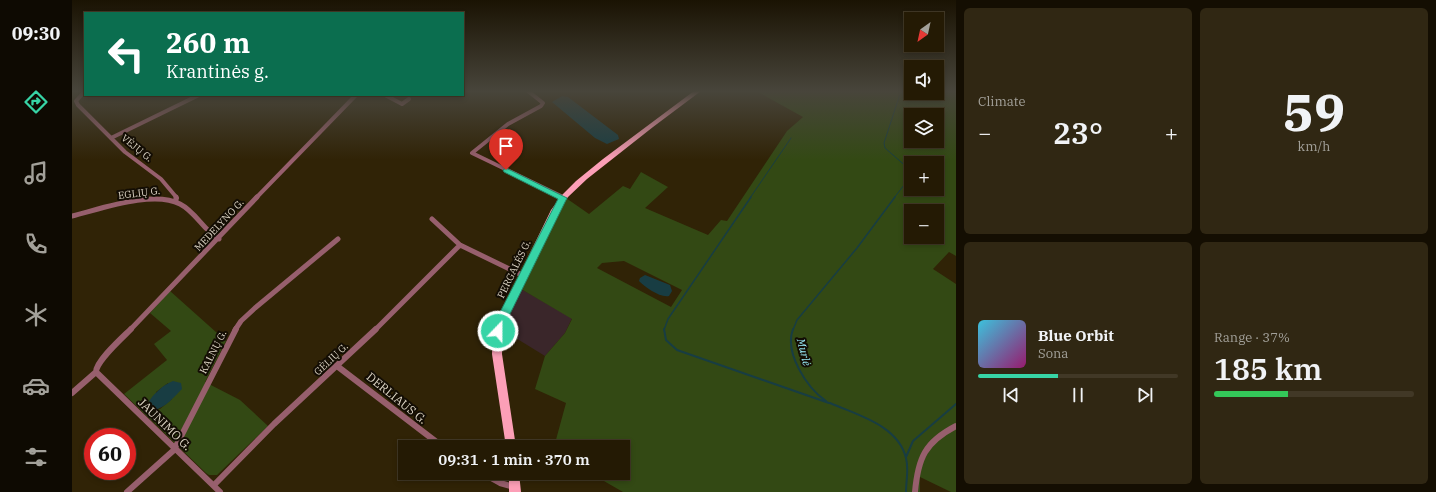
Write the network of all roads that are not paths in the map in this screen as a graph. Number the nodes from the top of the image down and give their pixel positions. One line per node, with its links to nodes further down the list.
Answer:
1 (87, 114): 6 (street, VĖJŲ G.)
2 (160, 114): 6 (street)
3 (337, 114): 11 (street, MEDELYNO G.)
4 (526, 114): 7 (street)
5 (667, 114): 7 (main road, PERGALĖS G.)
6 (111, 138): 8 (street, VĖJŲ G.)
7 (563, 198): 14 (main road, PERGALĖS G.)
8 (176, 202): 9 (street, EGLIŲ G.); 11 (street, EGLIŲ G.)
9 (72, 216)
10 (432, 219): 13 (street)
11 (219, 239): 16 (street, MEDELYNO G.)
12 (338, 239): 21 (street, KALNŲ G.)
13 (460, 245): 14 (street); 15 (street, GĖLIŲ G.)
14 (524, 276): 20 (main road, PERGALĖS G.)
15 (337, 366): 19 (street, DERLIAUS G.); 24 (street, GĖLIŲ G.)
16 (96, 370): 17 (street); 21 (street, JAUNIMO G.)
17 (72, 393)
18 (956, 426): 28 (street)
19 (433, 440)
20 (510, 440)
21 (174, 450): 24 (street, JAUNIMO G.); 26 (street, KALNŲ G.)
22 (495, 480): 25 (street)
23 (514, 480): 25 (main road)
24 (214, 485): 27 (street, JAUNIMO G.)
25 (515, 490)
26 (127, 492)
27 (220, 492)
28 (915, 492)

